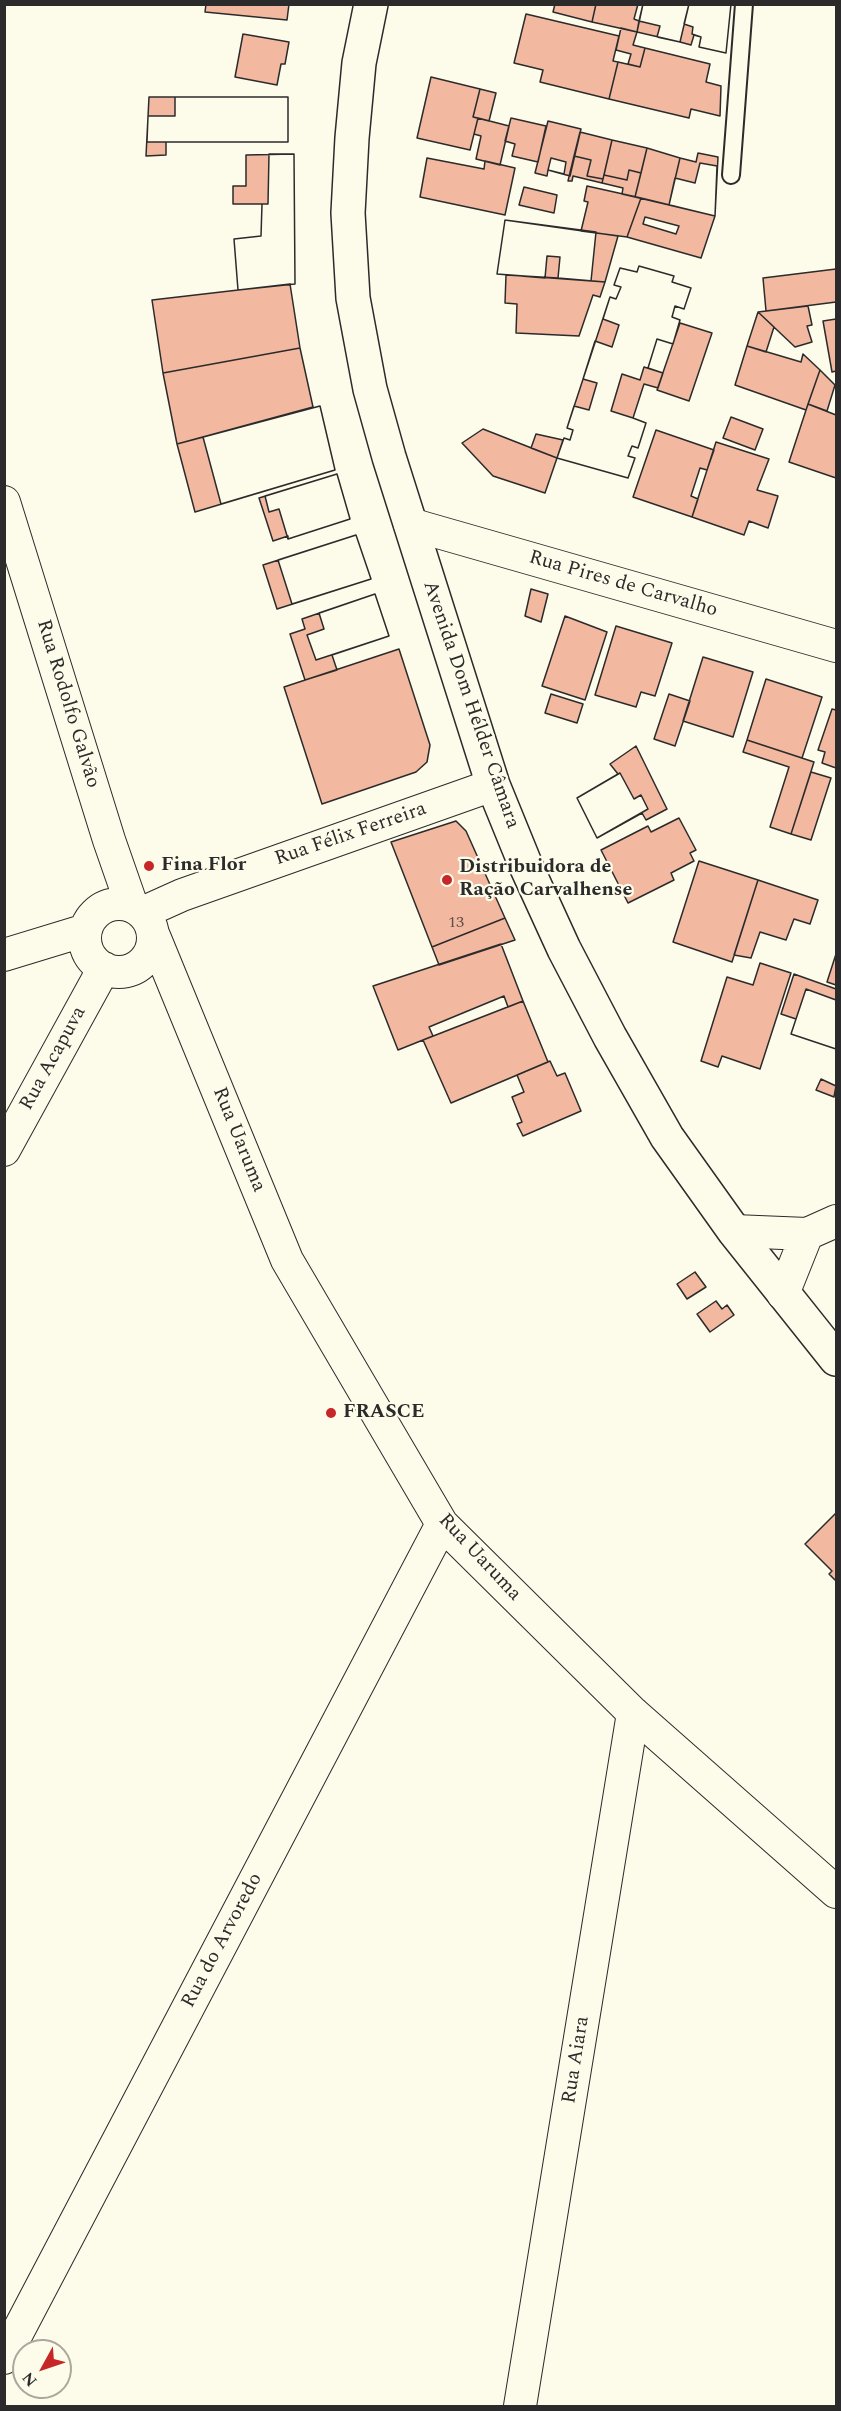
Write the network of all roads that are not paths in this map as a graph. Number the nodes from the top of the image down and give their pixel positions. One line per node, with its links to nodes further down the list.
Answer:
1 (371, 4): 5 (main road, Avenida Dom Hélder Câmara)
2 (744, 4): 3 (lane)
3 (731, 175)
4 (4, 501): 8 (street, Rua Rodolfo Galvão)
5 (410, 524): 6 (street, Rua Pires de Carvalho); 7 (main road, Avenida Dom Hélder Câmara)
6 (837, 646)
7 (493, 785): 8 (street, Rua Félix Ferreira); 14 (main road, Avenida Dom Hélder Câmara)
8 (143, 918): 9 (street); 11 (street); 18 (street, Rua Uaruma)
9 (86, 930): 10 (street); 11 (street)
10 (4, 955)
11 (104, 968): 12 (street, Rua Acapuva)
12 (4, 1150)
13 (837, 1221): 15 (street)
14 (734, 1231): 15 (street); 16 (main road, Avenida Dom Hélder Câmara)
15 (807, 1234): 16 (street)
16 (783, 1294): 17 (main road, Avenida Dom Hélder Câmara)
17 (837, 1359)
18 (442, 1524): 19 (street, Rua Uaruma); 21 (street, Rua do Arvoredo)
19 (633, 1713): 20 (street, Rua Uaruma); 22 (street, Rua Aiara)
20 (837, 1892)
21 (4, 2358)
22 (520, 2406)

